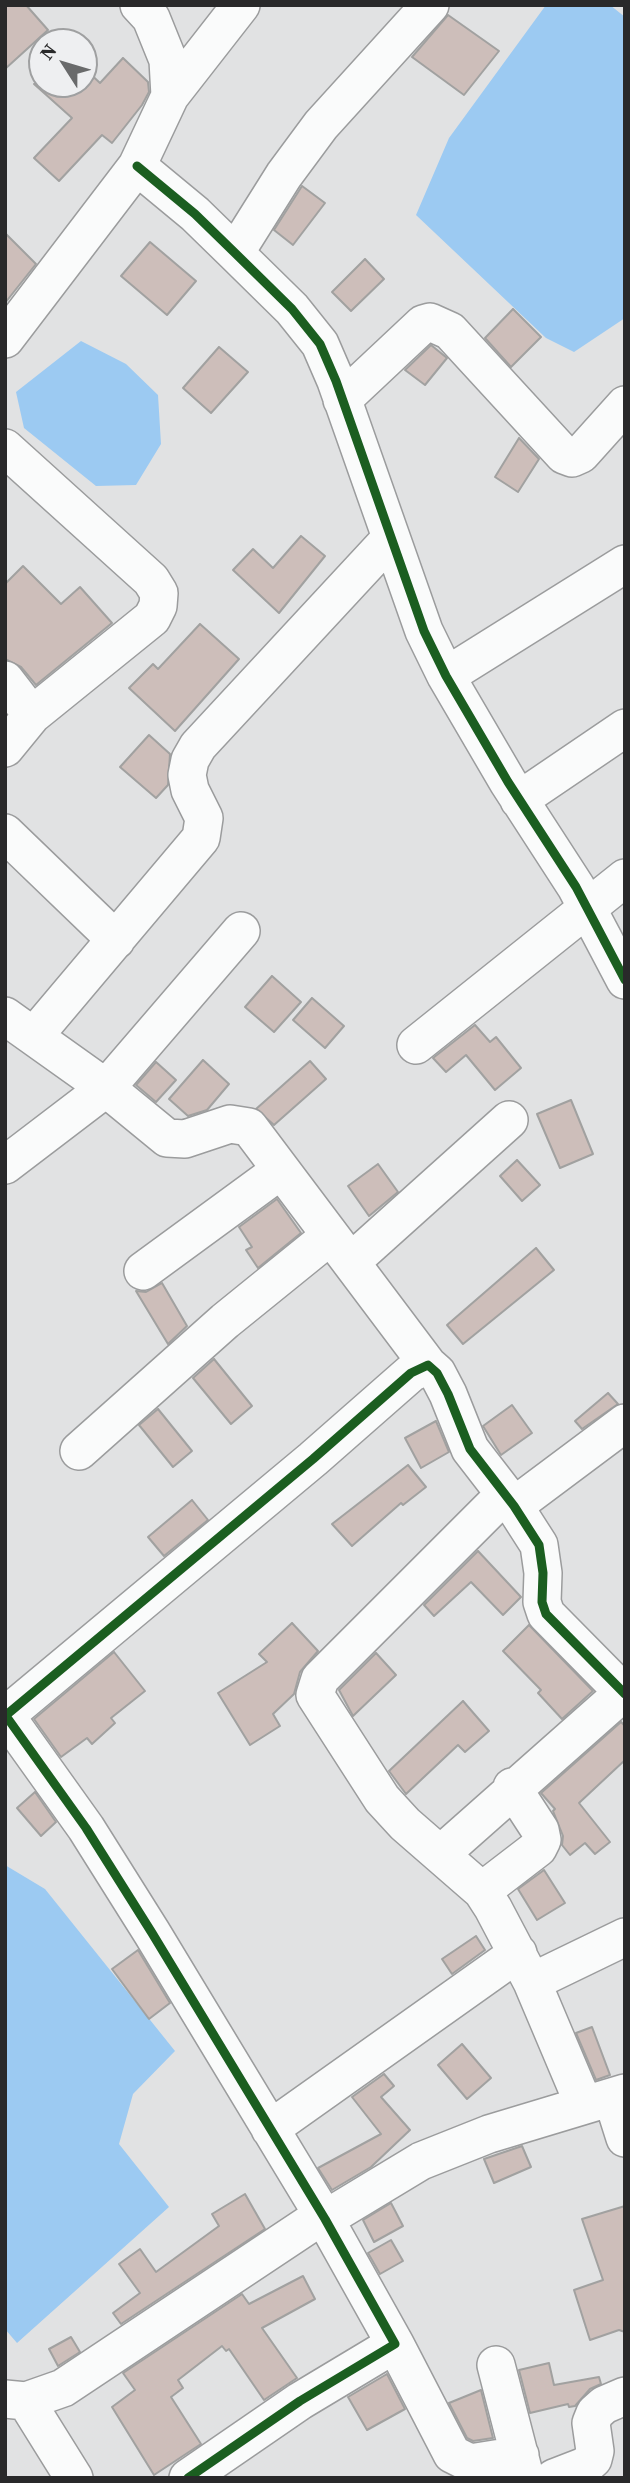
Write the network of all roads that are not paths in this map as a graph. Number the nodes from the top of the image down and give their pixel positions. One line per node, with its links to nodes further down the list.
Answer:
1 (139, 5): 4 (street)
2 (241, 5): 4 (street)
3 (430, 5): 6 (street)
4 (170, 96): 5 (street)
5 (136, 166): 6 (street); 7 (street)
6 (235, 253): 8 (street)
7 (5, 339)
8 (342, 400): 9 (street); 11 (street)
9 (625, 405)
10 (5, 448): 15 (street)
11 (390, 539): 13 (street); 23 (street)
12 (625, 564): 13 (street)
13 (446, 676): 18 (street)
14 (5, 680): 15 (street)
15 (32, 715): 17 (street)
16 (625, 728): 18 (street)
17 (5, 748)
18 (519, 800): 21 (street)
19 (5, 833): 23 (street)
20 (625, 878): 21 (street)
21 (586, 906): 24 (street); 26 (street)
22 (241, 931): 27 (street)
23 (116, 940): 25 (street)
24 (623, 972)
25 (20, 1026): 27 (street)
26 (416, 1045)
27 (106, 1088): 29 (street); 30 (street)
28 (509, 1120): 31 (street)
29 (5, 1165)
30 (281, 1170): 31 (street); 32 (street)
31 (341, 1249): 33 (street); 35 (street)
32 (143, 1271)
33 (428, 1365): 36 (street); 38 (street)
34 (625, 1423): 36 (street)
35 (79, 1451)
36 (509, 1501): 37 (street); 40 (street)
37 (624, 1692): 39 (street)
38 (6, 1716): 45 (street)
39 (512, 1787): 40 (street); 41 (street)
40 (442, 1853): 41 (street)
41 (482, 1892): 43 (street)
42 (625, 1937): 43 (street)
43 (525, 1967): 44 (street); 45 (street)
44 (607, 2098): 46 (street); 47 (street)
45 (270, 2129): 47 (street)
46 (625, 2138)
47 (325, 2219): 48 (street); 51 (street)
48 (395, 2344): 52 (street); 54 (street)
49 (496, 2365): 52 (street)
50 (625, 2396): 55 (street)
51 (15, 2400): 53 (street)
52 (523, 2466)
53 (75, 2478)
54 (188, 2478)
55 (554, 2478)

